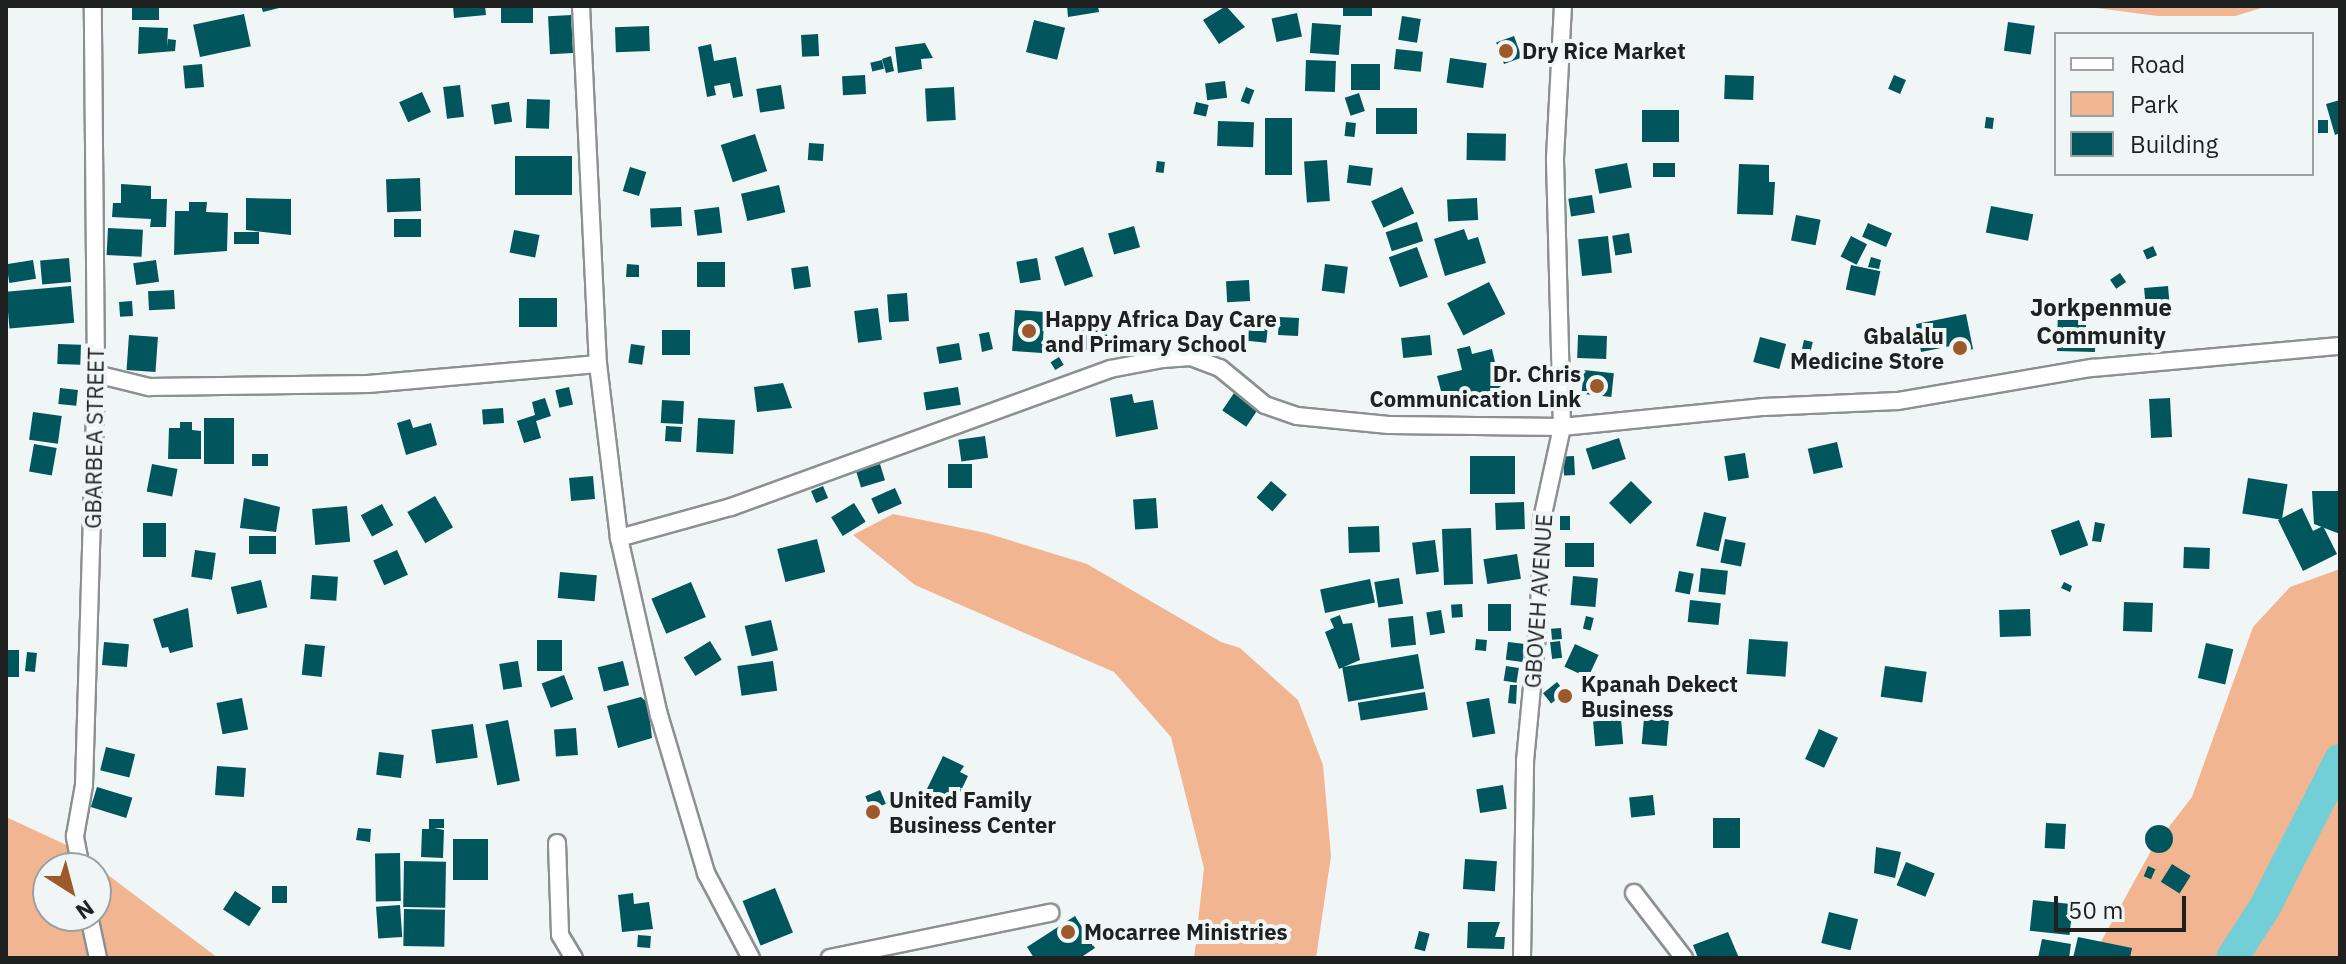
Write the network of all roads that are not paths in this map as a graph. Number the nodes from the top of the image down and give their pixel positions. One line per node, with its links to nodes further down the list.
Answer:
1 (93, 6): 6 (street, GBARBEA STREET)
2 (581, 6): 5 (street)
3 (1563, 6): 7 (street, GBOVEH AVENUE)
4 (2340, 346): 7 (street)
5 (598, 364): 6 (street); 8 (street)
6 (96, 374): 10 (street, GBARBEA STREET)
7 (1562, 427): 8 (street); 18 (street, GBOVEH AVENUE)
8 (619, 538): 16 (street)
9 (557, 843): 15 (street)
10 (78, 852)
11 (1634, 893): 19 (street)
12 (1050, 913): 17 (street)
13 (92, 932): 14 (street)
14 (98, 958)
15 (574, 958)
16 (751, 958)
17 (830, 958)
18 (1522, 958)
19 (1684, 958)

